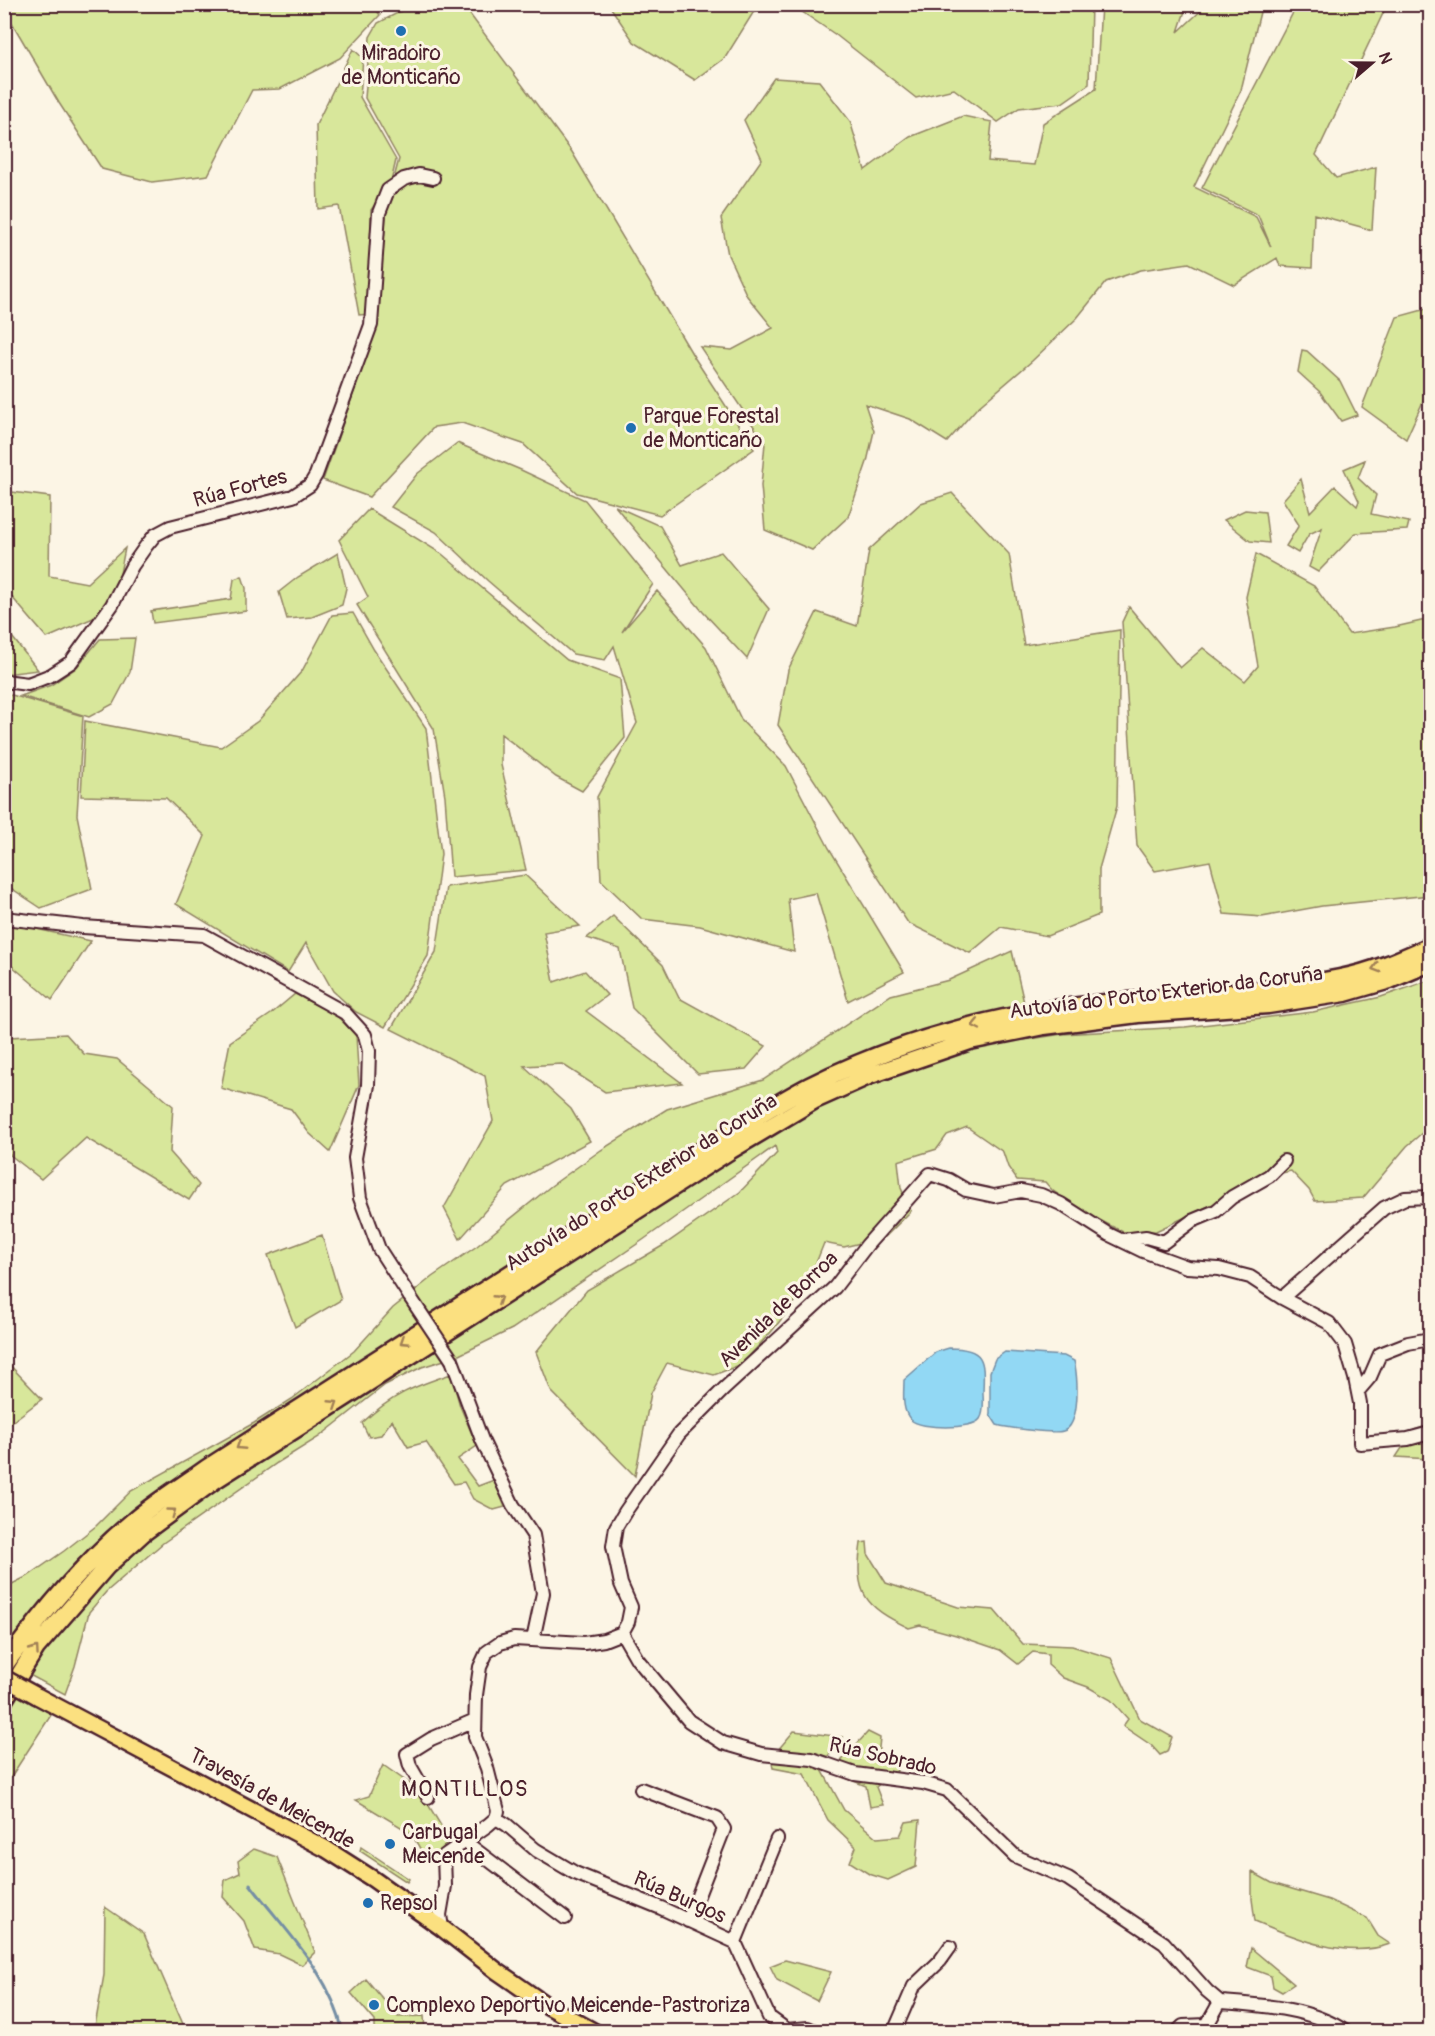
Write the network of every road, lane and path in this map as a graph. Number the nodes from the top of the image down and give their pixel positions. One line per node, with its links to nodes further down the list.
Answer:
1 (433, 178): 2 (street, Rúa Fortes)
2 (4, 681)
3 (4, 918): 14 (street, bridge)
4 (1431, 946): 15 (highway, Autovía do Porto Exterior da Coruña, one-way to 15)
5 (1431, 963): 16 (highway, Autovía do Porto Exterior da Coruña, one-way to 5)
6 (1284, 1161): 8 (street)
7 (1431, 1197): 9 (street)
8 (1122, 1240): 9 (street, Avenida de Borroa); 13 (street, Avenida de Borroa)
9 (1282, 1298): 11 (street, Avenida de Borroa)
10 (1431, 1339): 11 (street)
11 (1358, 1391): 12 (street, Avenida de Borroa)
12 (1431, 1433)
13 (622, 1633): 14 (street); 30 (street, Rúa Sobrado)
14 (533, 1640): 17 (street)
15 (5, 1674): 24 (main road, Travesía de Meicende, bridge)
16 (4, 1700)
17 (475, 1720): 19 (street); 20 (street)
18 (641, 1789): 26 (street)
19 (428, 1797)
20 (496, 1818): 22 (street); 26 (street, Rúa Burgos)
21 (777, 1839): 28 (street)
22 (464, 1841): 23 (street); 25 (street)
23 (443, 1901): 24 (street); 27 (street)
24 (426, 1916): 27 (main road, Travesía de Meicende)
25 (565, 1918)
26 (688, 1921): 28 (street, Rúa Burgos)
27 (442, 1928): 32 (main road, Travesía de Meicende)
28 (735, 1942): 33 (street, Rúa Burgos)
29 (950, 1947): 35 (street)
30 (1220, 2002): 31 (street); 37 (street)
31 (1209, 2028): 36 (street)
32 (595, 2031)
33 (787, 2031): 34 (street, Rúa Burgos)
34 (817, 2031)
35 (894, 2031)
36 (1177, 2031)
37 (1346, 2031)

